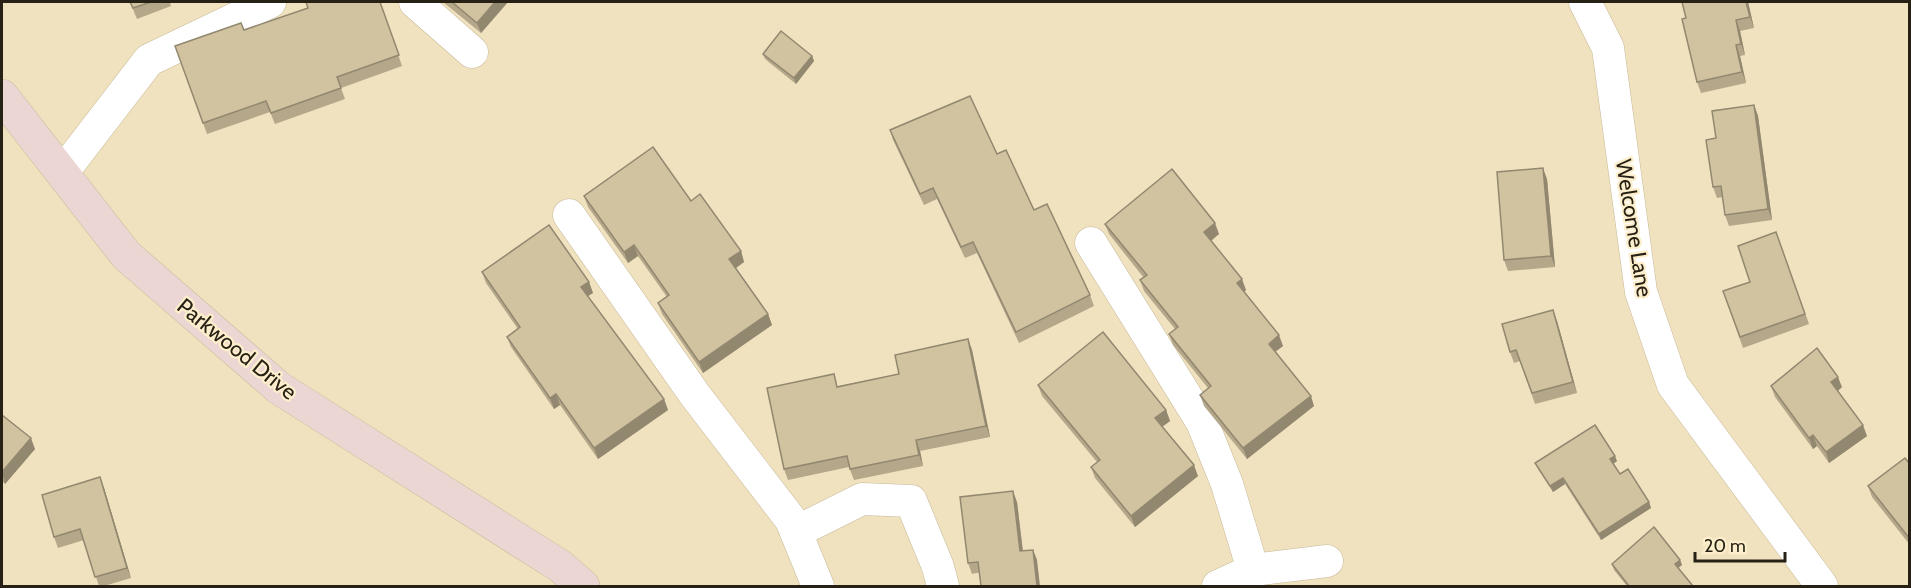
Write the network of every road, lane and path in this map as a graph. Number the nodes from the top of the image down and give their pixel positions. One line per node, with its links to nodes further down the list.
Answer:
1 (270, 2): 6 (street)
2 (415, 2): 4 (street)
3 (1585, 2): 16 (street, Welcome Lane)
4 (472, 52)
5 (2, 96): 6 (street, Parkwood Drive)
6 (62, 173): 12 (street, Parkwood Drive)
7 (569, 215): 9 (street)
8 (1091, 243): 11 (street)
9 (796, 532): 13 (street); 14 (street)
10 (1327, 561): 11 (street)
11 (1253, 570): 15 (street)
12 (583, 586)
13 (818, 586)
14 (942, 586)
15 (1218, 586)
16 (1822, 586)

